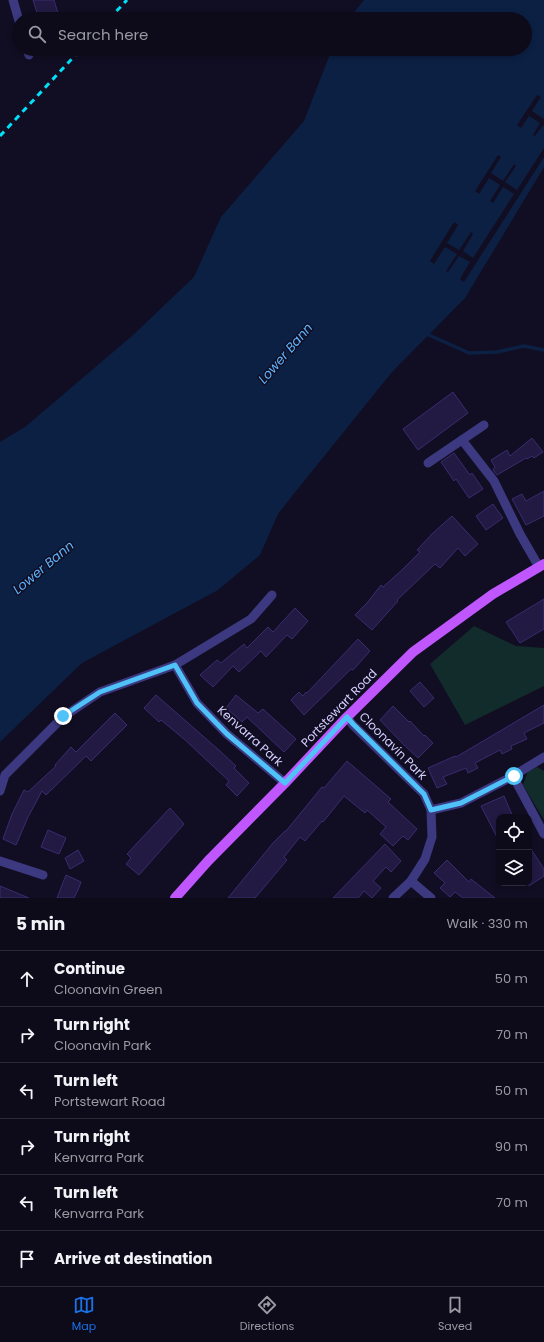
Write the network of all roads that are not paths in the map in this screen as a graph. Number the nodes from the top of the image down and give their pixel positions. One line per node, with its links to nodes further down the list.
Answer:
1 (13, 0): 2 (street)
2 (16, 12)
3 (484, 425): 4 (street)
4 (462, 440): 5 (street); 6 (street)
5 (428, 464)
6 (542, 566): 9 (main road, Portstewart Road)
7 (272, 595): 8 (street)
8 (175, 665): 12 (street, Kenvarra Park); 13 (street)
9 (347, 717): 12 (main road, Portstewart Road); 14 (street, Cloonavin Park)
10 (544, 757): 11 (street)
11 (514, 776): 14 (street); 15 (street)
12 (285, 783): 19 (main road, Portstewart Road)
13 (0, 791)
14 (431, 810): 18 (street, Cloonavin Park)
15 (544, 834)
16 (0, 861): 17 (street)
17 (43, 875)
18 (411, 880): 20 (street, Cloonavin Park); 21 (street)
19 (175, 898)
20 (393, 898)
21 (431, 898)

